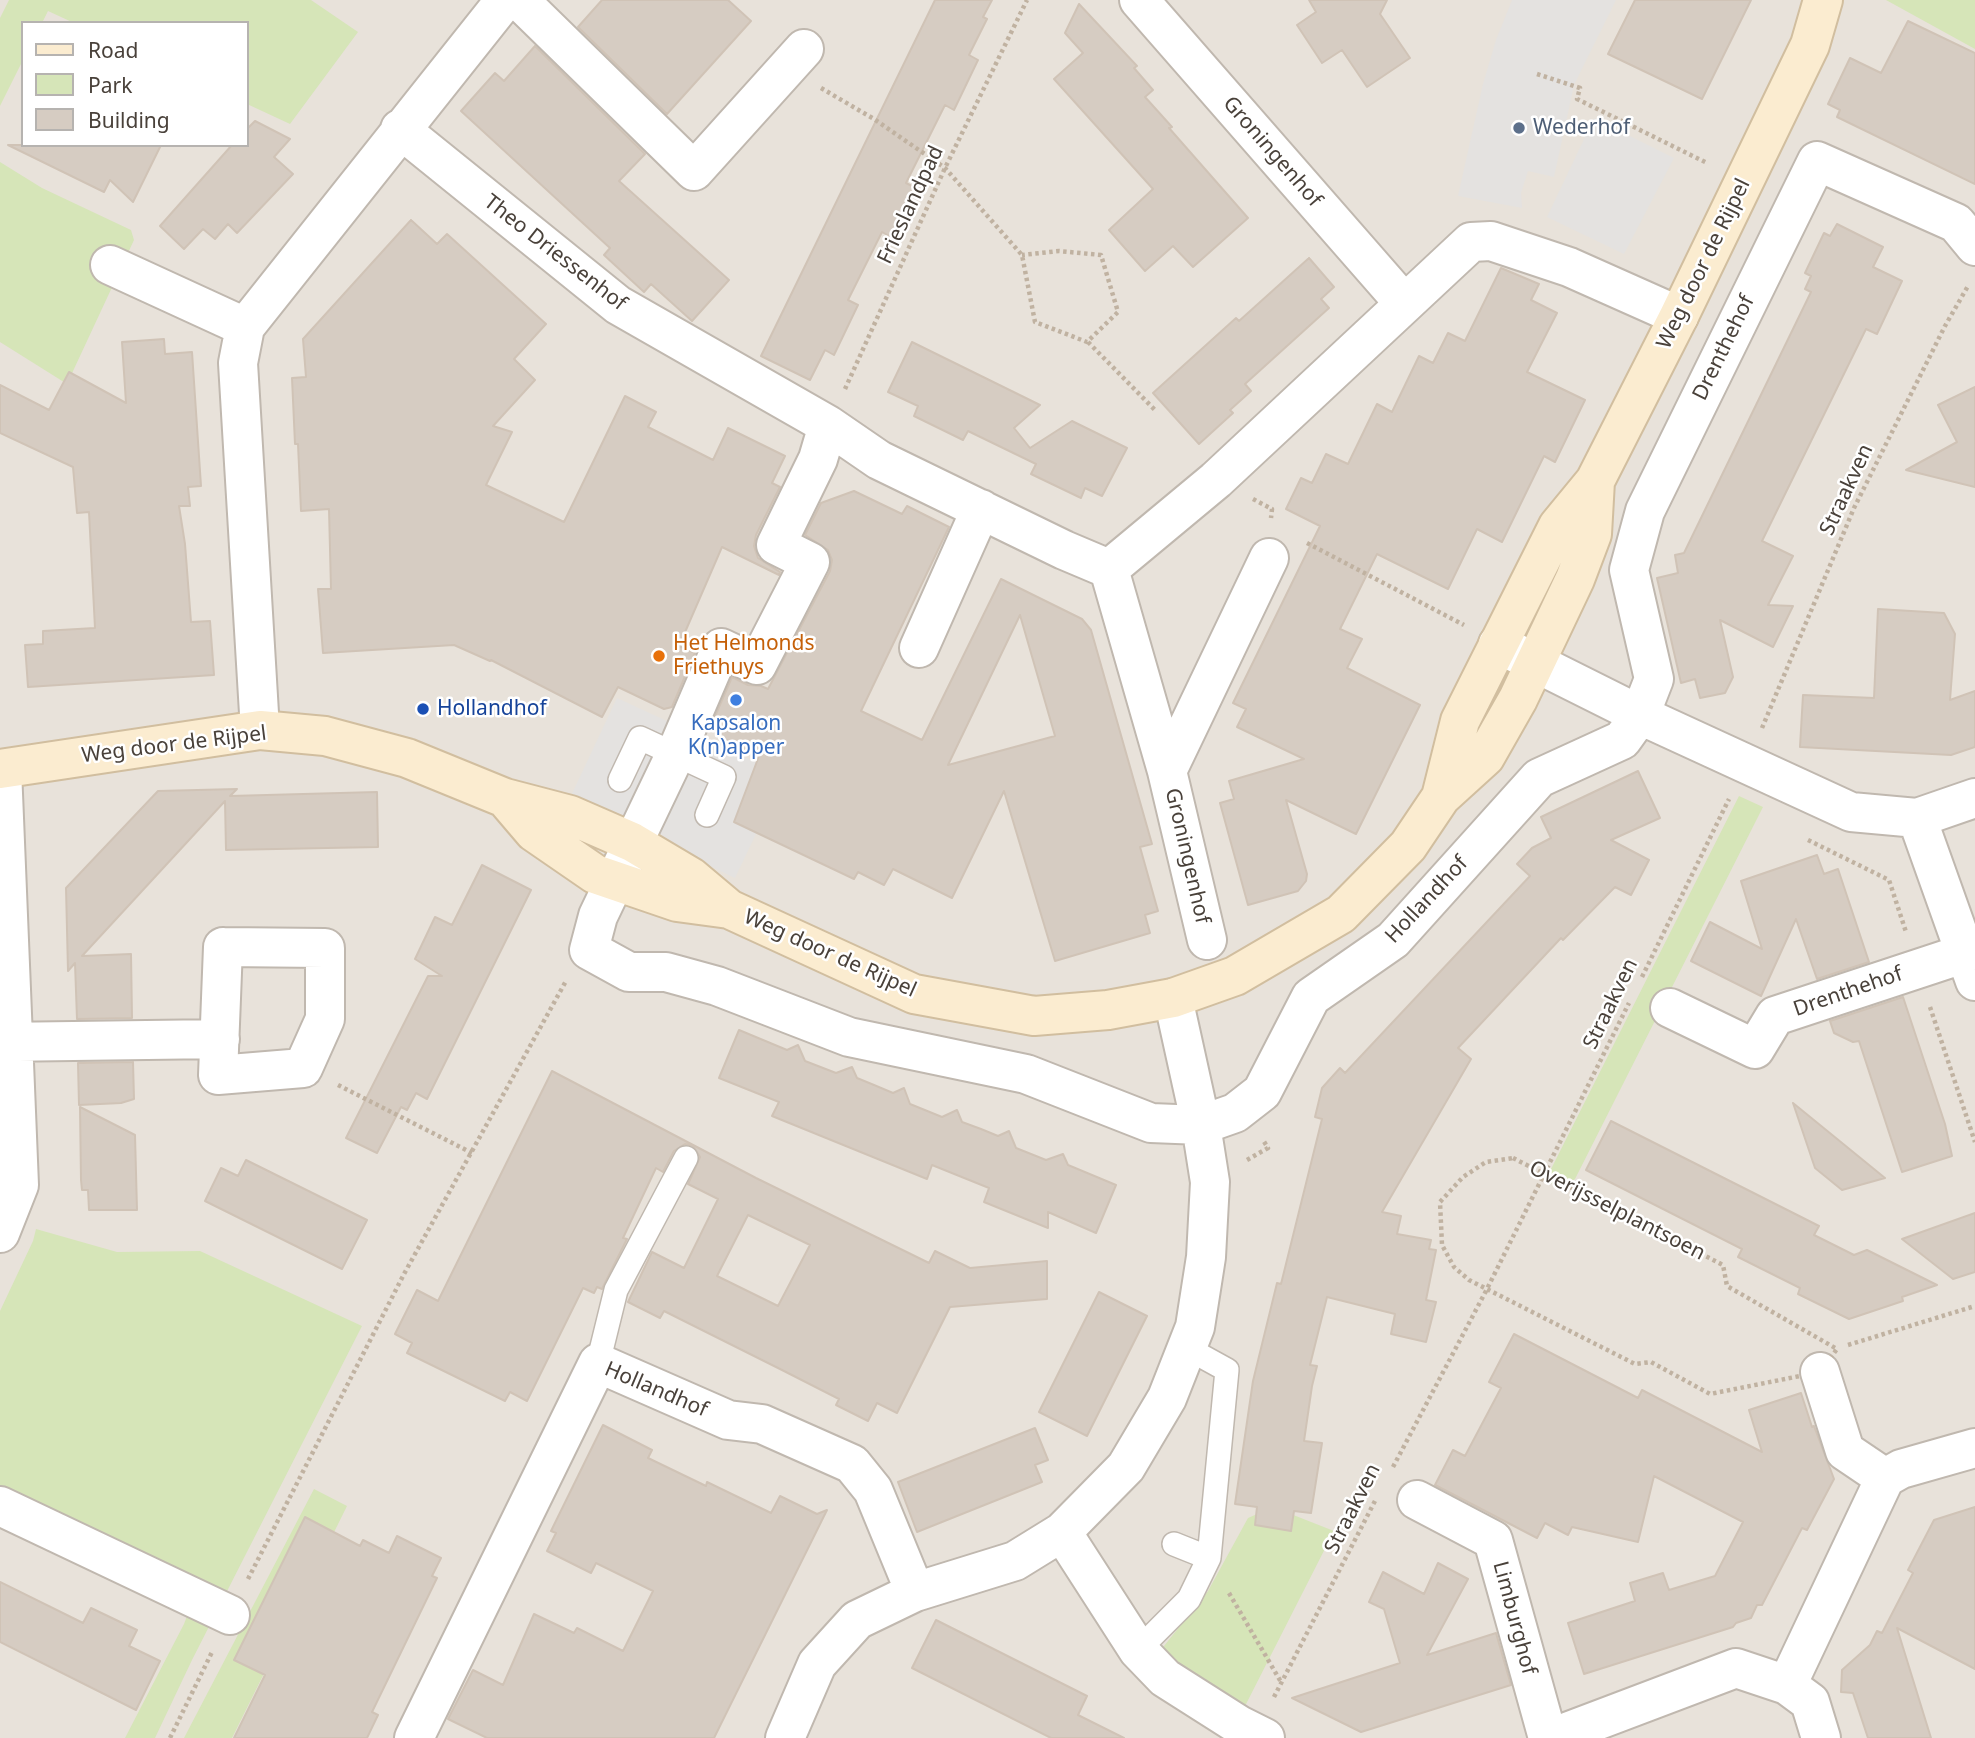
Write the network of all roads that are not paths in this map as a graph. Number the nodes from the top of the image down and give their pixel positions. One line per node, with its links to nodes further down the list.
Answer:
1 (505, 0): 8 (street)
2 (519, 0): 7 (street)
3 (1139, 0): 11 (street, Groningenhof)
4 (1823, 0): 6 (street, Weg door de Rijpel)
5 (1848, 0): 6 (street, Weg door de Rijpel)
6 (1810, 45): 12 (street, Weg door de Rijpel)
7 (795, 59)
8 (400, 129): 13 (street); 14 (street, Theo Driessenhof)
9 (1975, 246): 22 (street, Drenthehof)
10 (110, 265): 13 (street)
11 (1404, 303): 12 (street); 18 (street)
12 (1679, 316): 15 (street, Weg door de Rijpel)
13 (245, 327): 23 (street)
14 (828, 425): 16 (street); 24 (street)
15 (1595, 481): 19 (street, Weg door de Rijpel); 21 (street, Weg door de Rijpel)
16 (981, 509): 18 (street); 20 (street)
17 (1270, 542): 26 (street, Groningenhof)
18 (1109, 569): 26 (street, Groningenhof)
19 (1498, 644): 21 (street); 28 (street, Weg door de Rijpel)
20 (919, 648)
21 (1534, 663): 22 (street); 28 (street, Weg door de Rijpel)
22 (1640, 715): 32 (street); 42 (street, Hollandhof)
23 (260, 730): 25 (street, Weg door de Rijpel); 29 (street, Weg door de Rijpel)
24 (676, 753): 27 (lane); 31 (lane); 33 (street)
25 (1, 769): 41 (street)
26 (1167, 771): 36 (street, Groningenhof)
27 (620, 780)
28 (1441, 797): 38 (street, Weg door de Rijpel)
29 (505, 798): 33 (street, Weg door de Rijpel); 34 (street, Weg door de Rijpel)
30 (1975, 798): 32 (street)
31 (707, 815)
32 (1917, 818): 37 (street, Drenthehof)
33 (632, 842): 34 (street); 35 (street, Weg door de Rijpel)
34 (615, 881): 35 (street, Weg door de Rijpel); 42 (street, Hollandhof)
35 (729, 909): 38 (street, Weg door de Rijpel)
36 (1207, 940)
37 (1971, 967): 39 (street, Drenthehof)
38 (1173, 998): 42 (street)
39 (1670, 1008)
40 (220, 1039): 40 (street); 41 (street)
41 (8, 1042): 44 (street)
42 (1201, 1125): 45 (street)
43 (687, 1158): 47 (lane)
44 (0, 1233)
45 (1187, 1348): 52 (street); 54 (lane)
46 (1828, 1361): 49 (street)
47 (598, 1363): 55 (street, Hollandhof); 60 (street, Hollandhof)
48 (1975, 1448): 49 (street)
49 (1885, 1478): 58 (street)
50 (1402, 1489): 62 (street, Limburghof)
51 (0, 1506): 56 (street)
52 (1062, 1532): 55 (street); 57 (street)
53 (1174, 1544): 54 (lane)
54 (1209, 1558): 57 (lane)
55 (915, 1592): 61 (street)
56 (230, 1615)
57 (1138, 1650): 59 (street)
58 (1787, 1685): 62 (street, Limburghof); 63 (street, Limburghof)
59 (1260, 1736)
60 (414, 1738)
61 (785, 1738)
62 (1549, 1738)
63 (1821, 1738)

